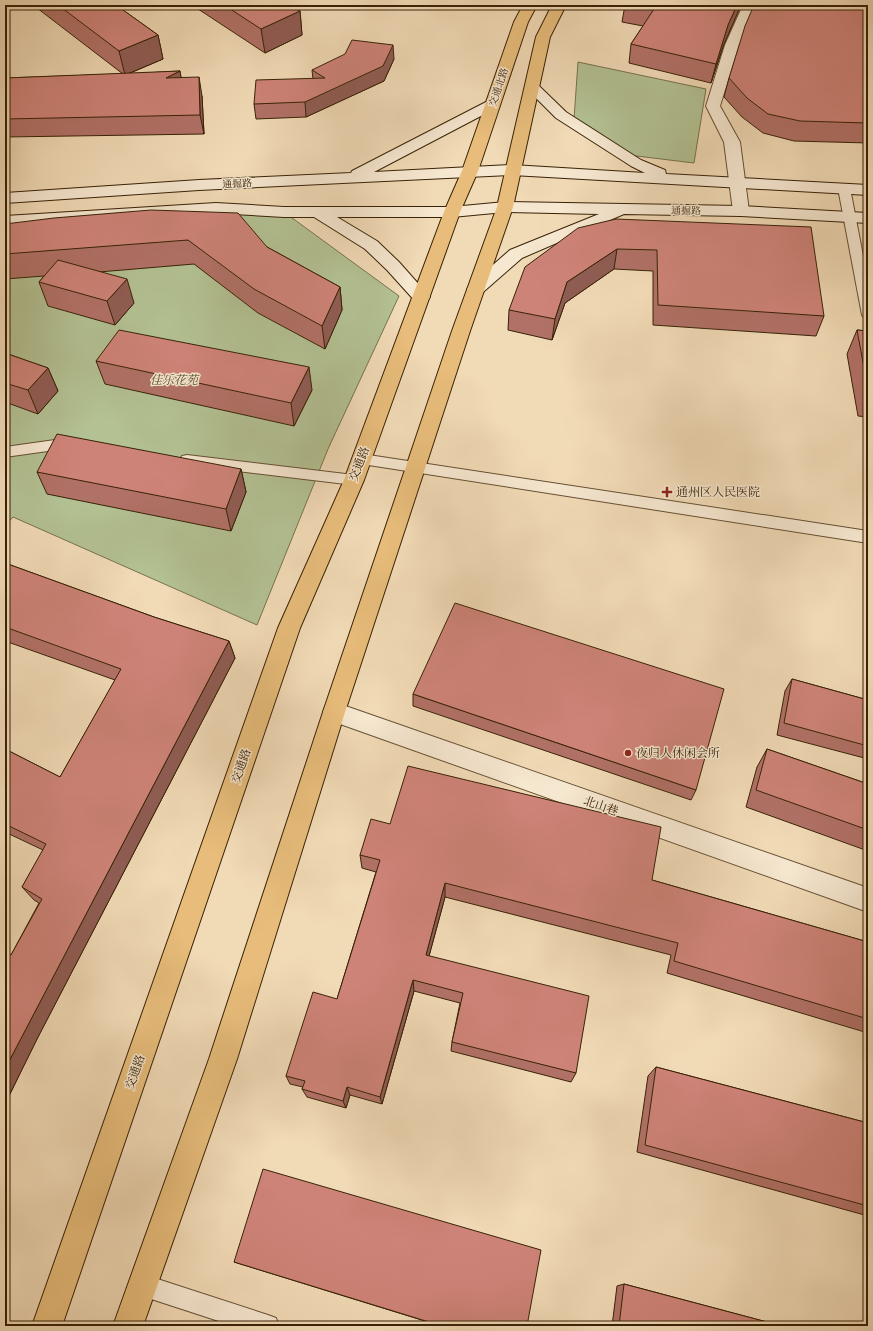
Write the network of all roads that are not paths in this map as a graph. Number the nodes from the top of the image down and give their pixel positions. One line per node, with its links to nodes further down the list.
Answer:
1 (530, 5): 5 (main road, 交通北路)
2 (559, 5): 4 (main road)
3 (750, 5): 10 (main road)
4 (532, 87): 6 (main road); 9 (main road)
5 (493, 104): 7 (main road, 交通北路); 8 (main road)
6 (512, 170): 7 (main road, 通掘路); 9 (main road); 14 (main road)
7 (470, 171): 8 (main road, 通掘路); 18 (main road, 交通北路)
8 (351, 177): 13 (main road, 通掘路)
9 (669, 178): 10 (main road)
10 (736, 181): 11 (main road); 16 (main road)
11 (844, 188): 12 (main road); 21 (lane)
12 (868, 190)
13 (5, 198)
14 (505, 207): 15 (main road, 通掘路); 18 (main road, 通掘路); 22 (main road)
15 (623, 209): 16 (main road, 通掘路); 22 (main road)
16 (741, 211): 19 (main road, 通掘路)
17 (317, 212): 18 (main road); 20 (main road); 23 (main road)
18 (452, 212): 23 (main road, 交通路)
19 (868, 218)
20 (5, 221)
21 (864, 271): 24 (lane)
22 (476, 289): 31 (main road)
23 (421, 297): 28 (main road, 交通路)
24 (868, 315)
25 (87, 449): 26 (lane)
26 (5, 452)
27 (173, 459): 29 (lane)
28 (362, 459): 29 (main road, 交通路); 30 (lane)
29 (354, 480): 34 (main road, 交通路)
30 (868, 537)
31 (334, 712): 32 (main road, 北山巷); 33 (main road)
32 (868, 900)
33 (142, 1285): 35 (main road); 36 (lane)
34 (47, 1326)
35 (128, 1326)
36 (268, 1326)

